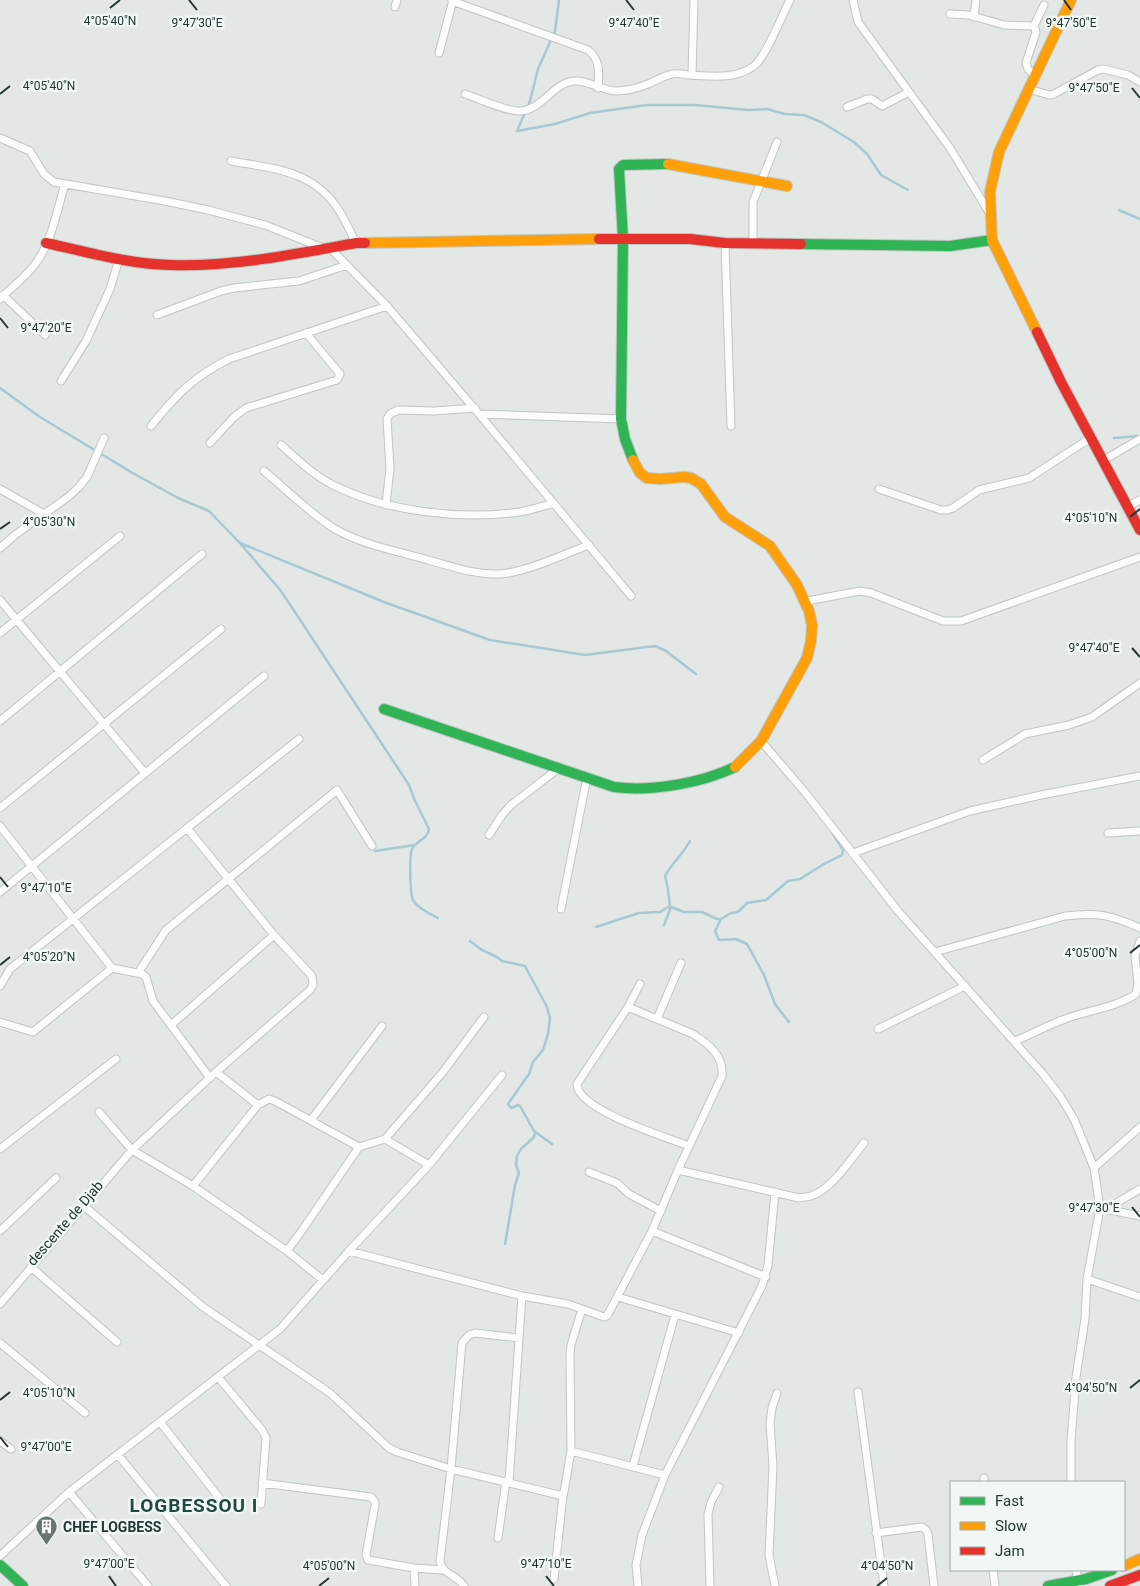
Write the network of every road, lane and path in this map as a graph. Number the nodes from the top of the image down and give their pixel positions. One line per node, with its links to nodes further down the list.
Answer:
1 (694, 0): 12 (street)
2 (790, 0): 12 (street)
3 (852, 0): 17 (street)
4 (976, 0): 9 (street)
5 (1072, 0): 13 (street)
6 (452, 1): 11 (street); 15 (street)
7 (1044, 5): 10 (street)
8 (950, 14): 9 (street)
9 (974, 16): 10 (street)
10 (1034, 26): 13 (street)
11 (439, 53)
12 (692, 75): 15 (street)
13 (1036, 76): 16 (street)
14 (1140, 82): 16 (street)
15 (598, 88): 18 (street)
16 (1029, 89): 26 (street)
17 (909, 92): 19 (street); 26 (street)
18 (465, 94)
19 (847, 107)
20 (0, 138): 24 (street)
21 (777, 142): 23 (street)
22 (231, 161): 29 (street)
23 (761, 181): 25 (street); 27 (street); 31 (street)
24 (65, 184): 32 (street); 33 (street)
25 (787, 186)
26 (991, 217): 28 (street)
27 (623, 238): 29 (street); 30 (street); 43 (street)
28 (992, 240): 31 (street); 47 (street)
29 (356, 243): 33 (street)
30 (725, 243): 31 (street); 45 (street)
31 (753, 243)
32 (46, 244): 34 (street); 36 (street)
33 (326, 248): 34 (street); 35 (street)
34 (119, 259): 41 (street)
35 (347, 266): 37 (street); 38 (street)
36 (2, 297): 40 (street)
37 (387, 306): 39 (street); 42 (street)
38 (157, 315)
39 (306, 333): 44 (street); 49 (street)
40 (45, 335)
41 (61, 382)
42 (477, 411): 43 (street); 56 (street); 57 (street)
43 (621, 418): 68 (street)
44 (151, 426)
45 (731, 426)
46 (104, 438): 59 (street)
47 (1092, 438): 51 (street); 54 (street)
48 (1140, 439): 51 (street)
49 (210, 443)
50 (281, 444): 57 (street)
51 (1104, 460): 58 (street)
52 (264, 471): 62 (street)
53 (0, 489): 59 (street)
54 (879, 489)
55 (1140, 500): 58 (street)
56 (554, 503): 57 (street); 62 (street)
57 (386, 505)
58 (1128, 506): 60 (street)
59 (44, 514): 63 (street)
60 (1140, 530)
61 (120, 536): 69 (street)
62 (589, 545): 66 (street)
63 (0, 548)
64 (202, 554): 72 (street)
65 (1140, 557): 68 (street)
66 (631, 596)
67 (0, 600): 69 (street)
68 (807, 601): 79 (street)
69 (16, 619): 71 (street); 72 (street)
70 (221, 629): 77 (street)
71 (0, 632)
72 (61, 672): 76 (street); 77 (street)
73 (264, 676): 82 (street)
74 (1140, 683): 80 (street)
75 (384, 709): 81 (street)
76 (0, 721)
77 (104, 724): 82 (street); 85 (street)
78 (299, 740): 87 (street)
79 (761, 741): 84 (street); 92 (street)
80 (983, 760)
81 (559, 768): 84 (street); 90 (street)
82 (145, 774): 93 (street)
83 (1140, 776): 92 (street)
84 (587, 778): 96 (street)
85 (0, 808)
86 (0, 826): 93 (street)
87 (187, 828): 94 (street); 97 (street)
88 (1140, 831): 89 (street)
89 (1108, 833)
90 (489, 835)
91 (372, 846): 94 (street)
92 (853, 853): 101 (street)
93 (32, 866): 95 (street); 97 (street)
94 (228, 878): 99 (street); 104 (street)
95 (0, 892)
96 (561, 909)
97 (73, 918): 103 (street); 106 (street)
98 (1140, 928): 101 (street)
99 (274, 935): 112 (street); 117 (street)
100 (1140, 941): 115 (street)
101 (935, 952): 107 (street)
102 (681, 962): 110 (street)
103 (112, 968): 104 (street); 111 (street)
104 (138, 973): 112 (street)
105 (640, 984): 108 (street)
106 (0, 986)
107 (966, 986): 114 (street); 115 (street)
108 (628, 1007): 110 (street); 126 (street)
109 (484, 1017): 124 (street)
110 (656, 1019): 126 (street)
111 (0, 1022)
112 (171, 1025): 119 (street)
113 (382, 1026): 122 (street)
114 (878, 1029)
115 (1015, 1041): 131 (street)
116 (116, 1059): 129 (street)
117 (216, 1072): 119 (street); 120 (street)
118 (502, 1075): 130 (street)
119 (210, 1078): 128 (street)
120 (258, 1105): 122 (street); 135 (street)
121 (99, 1112): 128 (street)
122 (312, 1120): 127 (street)
123 (1140, 1127): 131 (street)
124 (386, 1139): 127 (street); 130 (street)
125 (864, 1143): 137 (street)
126 (689, 1146): 132 (street)
127 (359, 1147): 144 (street)
128 (132, 1149): 135 (street); 138 (street); 153 (street, descente de Djab)
129 (0, 1150)
130 (429, 1165): 145 (street)
131 (1094, 1168): 139 (street)
132 (678, 1170): 137 (street); 140 (street)
133 (589, 1172): 140 (street)
134 (56, 1178): 142 (street)
135 (193, 1186): 144 (street)
136 (1140, 1189): 139 (street)
137 (774, 1192): 147 (street)
138 (84, 1206): 146 (street); 161 (street)
139 (1104, 1208): 141 (street); 148 (street)
140 (660, 1211): 143 (street)
141 (1140, 1216)
142 (0, 1231)
143 (652, 1231): 147 (street); 151 (street)
144 (287, 1251): 149 (street)
145 (348, 1251): 149 (street); 150 (street)
146 (31, 1268): 154 (street); 159 (street)
147 (766, 1277): 157 (street)
148 (1087, 1279): 152 (street); 175 (street)
149 (323, 1280): 161 (street)
150 (522, 1296): 155 (street); 158 (street)
151 (618, 1297): 155 (street); 156 (street)
152 (1140, 1297)
153 (0, 1299)
154 (0, 1304)
155 (582, 1309): 169 (street)
156 (676, 1314): 157 (street); 171 (street)
157 (739, 1334): 173 (street)
158 (519, 1338): 172 (street); 174 (street)
159 (117, 1342)
160 (0, 1344): 165 (street)
161 (258, 1346): 162 (street); 172 (street)
162 (218, 1377): 166 (street); 176 (street)
163 (858, 1392): 182 (street)
164 (777, 1393): 203 (street)
165 (85, 1413)
166 (160, 1422): 170 (street); 180 (street)
167 (0, 1440): 168 (street)
168 (11, 1449)
169 (571, 1451): 171 (street); 179 (street)
170 (118, 1455): 178 (street); 198 (street)
171 (633, 1466): 173 (street)
172 (452, 1469): 174 (street); 189 (street)
173 (665, 1475): 201 (street)
174 (508, 1481): 179 (street); 183 (street)
175 (1071, 1481)
176 (262, 1483): 181 (street); 188 (street)
177 (719, 1487): 202 (street)
178 (69, 1492): 184 (street); 197 (street)
179 (563, 1495): 194 (street)
180 (224, 1504)
181 (261, 1504)
182 (876, 1533): 204 (street); 205 (street)
183 (498, 1538)
184 (0, 1556)
185 (1140, 1560): 187 (street)
186 (0, 1565): 196 (street)
187 (1125, 1566)
188 (414, 1568): 189 (street); 199 (street)
189 (444, 1570): 200 (street)
190 (993, 1571): 206 (street)
191 (1076, 1571): 195 (street)
192 (1110, 1571): 195 (street)
193 (1140, 1575): 208 (street)
194 (554, 1579)
195 (1079, 1584): 207 (street)
196 (23, 1586)
197 (148, 1586)
198 (226, 1586)
199 (415, 1586)
200 (464, 1586)
201 (638, 1586)
202 (710, 1586)
203 (775, 1586)
204 (884, 1586)
205 (934, 1586)
206 (995, 1586)
207 (1048, 1586)
208 (1110, 1586)

